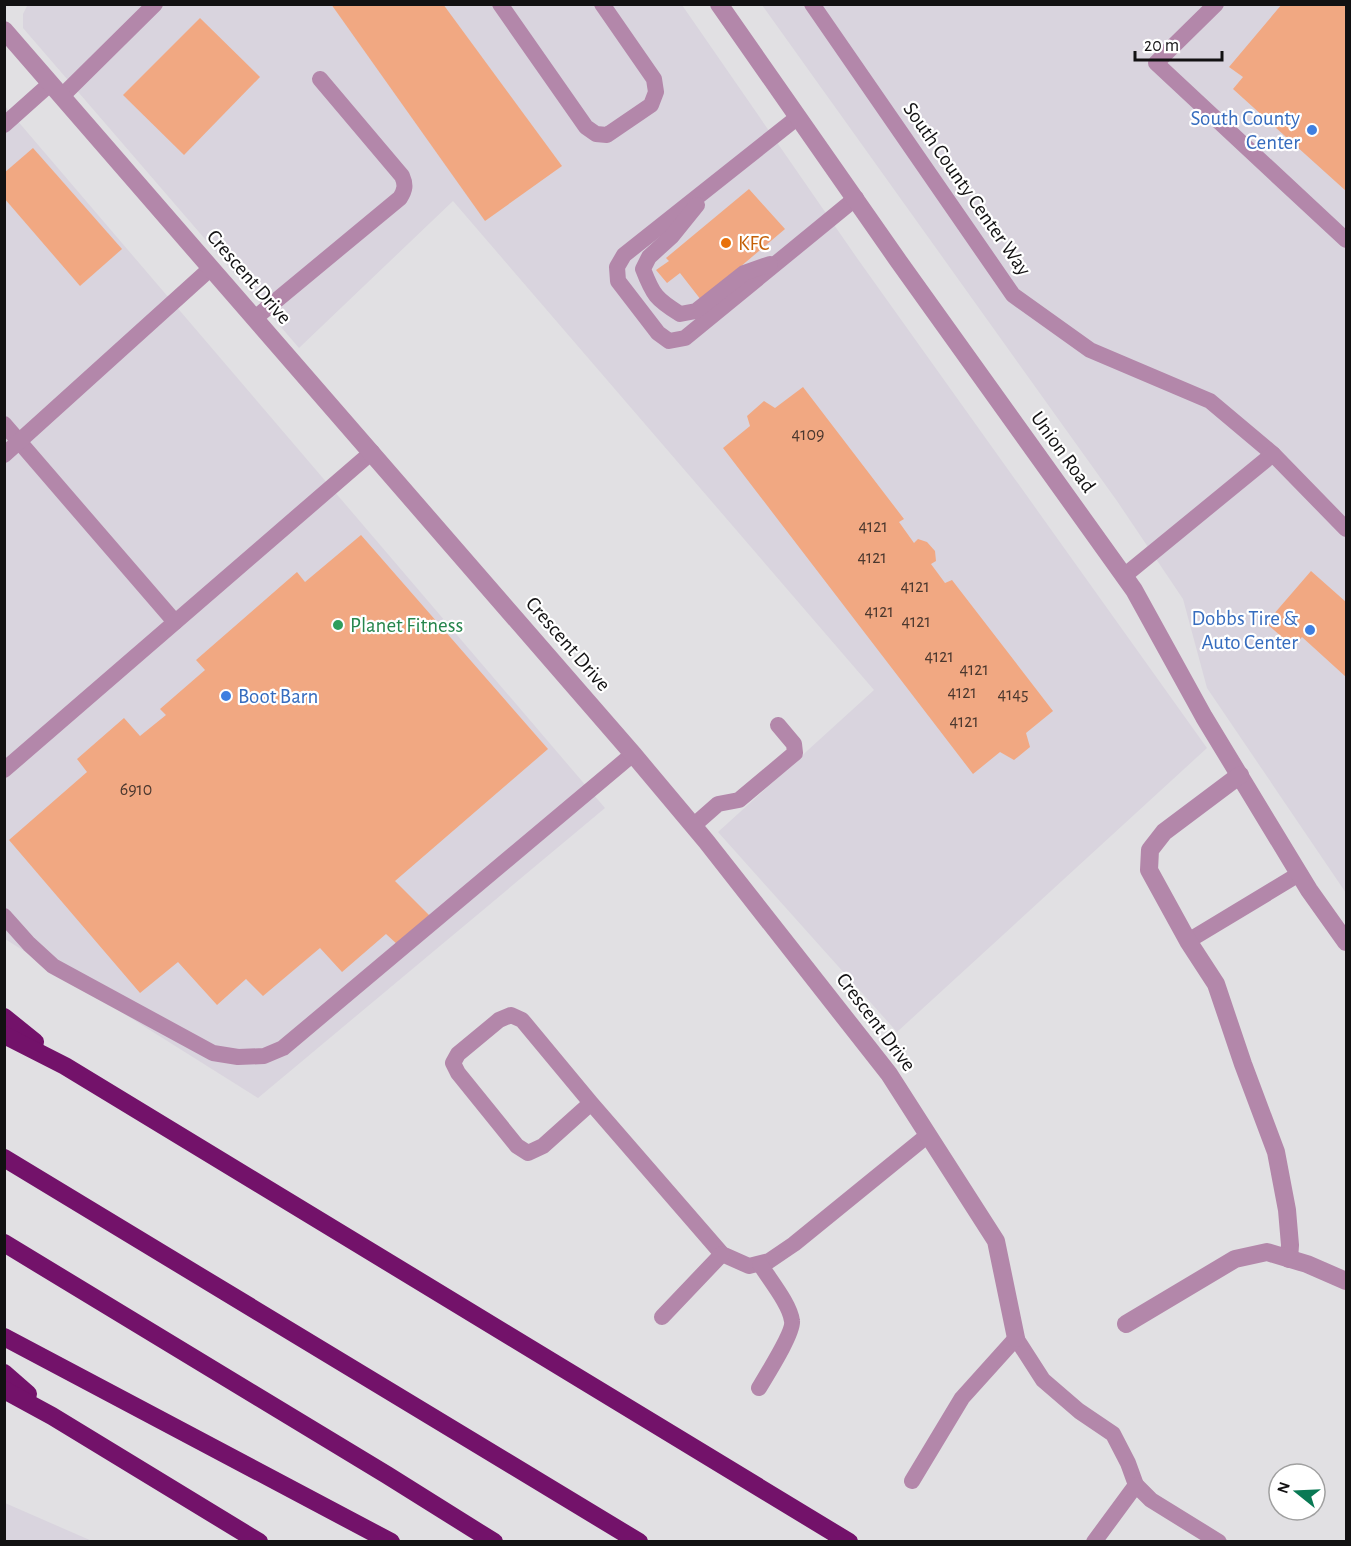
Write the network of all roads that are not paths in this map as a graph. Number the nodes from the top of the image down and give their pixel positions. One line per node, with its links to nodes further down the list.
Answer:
1 (155, 4): 9 (lane)
2 (500, 4): 3 (lane)
3 (602, 4)
4 (719, 4): 10 (street, Union Road)
5 (812, 4): 21 (lane, South County Center Way)
6 (1216, 4): 14 (lane)
7 (4, 30): 9 (street, Crescent Drive)
8 (320, 79): 17 (lane)
9 (56, 89): 11 (lane); 16 (street, Crescent Drive)
10 (798, 117): 12 (lane); 13 (street, Union Road)
11 (4, 125)
12 (714, 183): 15 (lane); 15 (lane)
13 (856, 198): 15 (lane); 24 (street, Union Road)
14 (1347, 240)
15 (779, 261)
16 (211, 268): 17 (street, Crescent Drive); 19 (lane)
17 (255, 318): 20 (street, Crescent Drive)
18 (4, 424): 19 (lane)
19 (20, 441): 22 (lane); 25 (lane)
20 (372, 452): 25 (lane); 27 (street, Crescent Drive)
21 (1273, 454): 23 (lane, South County Center Way); 24 (lane)
22 (4, 455)
23 (1347, 529)
24 (1124, 576): 29 (street, Union Road)
25 (175, 622): 28 (lane)
26 (778, 725): 30 (lane)
27 (633, 754): 30 (street, Crescent Drive); 32 (lane)
28 (4, 770)
29 (1240, 775): 31 (street, Union Road); 33 (street)
30 (693, 826): 39 (street, Crescent Drive)
31 (1299, 874): 33 (lane); 34 (street, Union Road)
32 (4, 916)
33 (1188, 941): 43 (street)
34 (1347, 942)
35 (4, 1017): 37 (highway)
36 (4, 1035): 37 (highway)
37 (65, 1066): 60 (highway)
38 (591, 1103): 38 (lane); 42 (lane)
39 (928, 1135): 44 (lane); 49 (street, Crescent Drive)
40 (4, 1158): 59 (highway)
41 (4, 1243): 58 (highway)
42 (722, 1254): 44 (lane); 46 (lane)
43 (1288, 1259): 45 (street); 47 (street)
44 (760, 1264): 51 (lane)
45 (1347, 1281)
46 (663, 1317)
47 (1126, 1324)
48 (4, 1337): 57 (highway)
49 (1016, 1338): 54 (lane); 55 (lane)
50 (4, 1373): 53 (highway)
51 (759, 1388)
52 (4, 1390): 53 (highway)
53 (52, 1416): 56 (highway)
54 (912, 1481)
55 (1136, 1485): 61 (lane); 62 (lane)
56 (259, 1542)
57 (391, 1542)
58 (495, 1542)
59 (639, 1542)
60 (849, 1542)
61 (1094, 1542)
62 (1218, 1542)

